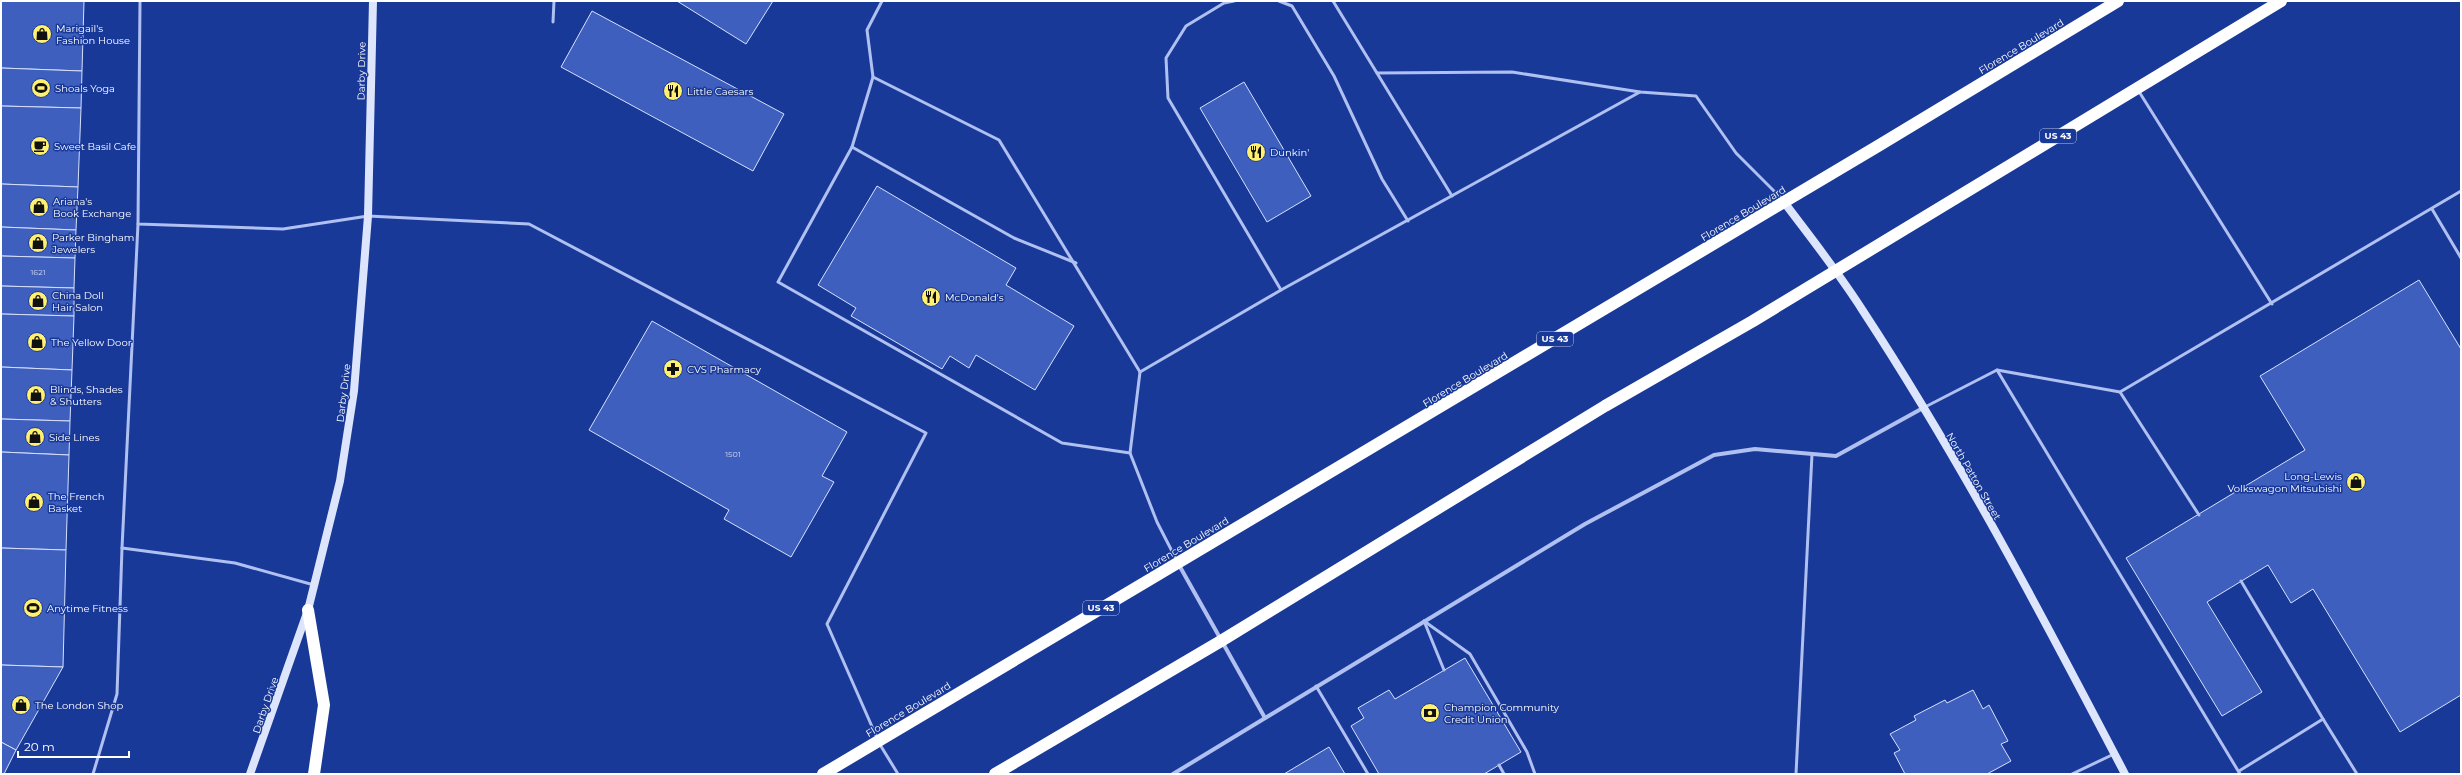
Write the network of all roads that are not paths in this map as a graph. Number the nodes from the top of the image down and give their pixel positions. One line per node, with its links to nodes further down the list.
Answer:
1 (140, 1): 22 (lane)
2 (373, 1): 20 (main road, Darby Drive)
3 (554, 1): 10 (lane)
4 (882, 1): 12 (lane)
5 (1234, 1): 26 (lane)
6 (1279, 1): 21 (lane)
7 (1333, 1): 11 (lane)
8 (2118, 1): 18 (highway, Florence Boulevard / US 43)
9 (2281, 1): 13 (highway, US 43)
10 (553, 22)
11 (1377, 73): 14 (lane); 17 (lane)
12 (873, 77): 15 (lane); 24 (lane)
13 (2137, 88): 25 (highway, US 43); 27 (lane)
14 (1640, 92): 17 (lane); 18 (lane)
15 (852, 147): 24 (lane); 32 (lane)
16 (2461, 191): 19 (lane)
17 (1452, 196): 21 (lane)
18 (1784, 202): 25 (main road, North Patton Street); 36 (highway, Florence Boulevard / US 43)
19 (2432, 210): 23 (lane); 27 (lane)
20 (368, 216): 22 (lane); 38 (main road, Darby Drive); 46 (lane)
21 (1408, 221): 26 (lane)
22 (138, 224): 35 (lane)
23 (2461, 258)
24 (1076, 263): 29 (lane)
25 (1835, 271): 31 (main road, North Patton Street); 41 (highway, US 43)
26 (1281, 290): 29 (lane)
27 (2272, 304): 30 (lane)
28 (1997, 370): 30 (lane); 31 (lane); 49 (lane)
29 (1140, 372): 32 (lane)
30 (2120, 392): 34 (lane)
31 (1923, 408): 33 (street); 47 (main road, North Patton Street)
32 (1130, 453): 36 (lane)
33 (1812, 454): 40 (street); 60 (lane)
34 (2199, 514)
35 (122, 548): 38 (lane); 50 (lane)
36 (1178, 563): 41 (street); 46 (highway, Florence Boulevard / US 43)
37 (2241, 581): 45 (lane)
38 (314, 586): 39 (main road, Darby Drive)
39 (308, 610): 51 (main road, Darby Drive); 52 (highway)
40 (1424, 621): 42 (lane); 43 (street); 59 (lane)
41 (1221, 641): 44 (street); 55 (highway, US 43)
42 (1444, 670)
43 (1316, 686): 44 (street); 57 (lane)
44 (1265, 718): 56 (street)
45 (2323, 719): 49 (lane); 63 (lane)
46 (878, 741): 53 (highway, Florence Boulevard / US 43); 54 (lane)
47 (2114, 754): 61 (lane); 62 (main road, North Patton Street)
48 (1499, 765): 58 (lane)
49 (2240, 773)
50 (93, 774)
51 (250, 774)
52 (314, 774)
53 (823, 774)
54 (898, 774)
55 (995, 774)
56 (1174, 774)
57 (1368, 774)
58 (1504, 774)
59 (1535, 774)
60 (1796, 774)
61 (2072, 774)
62 (2125, 774)
63 (2357, 774)

